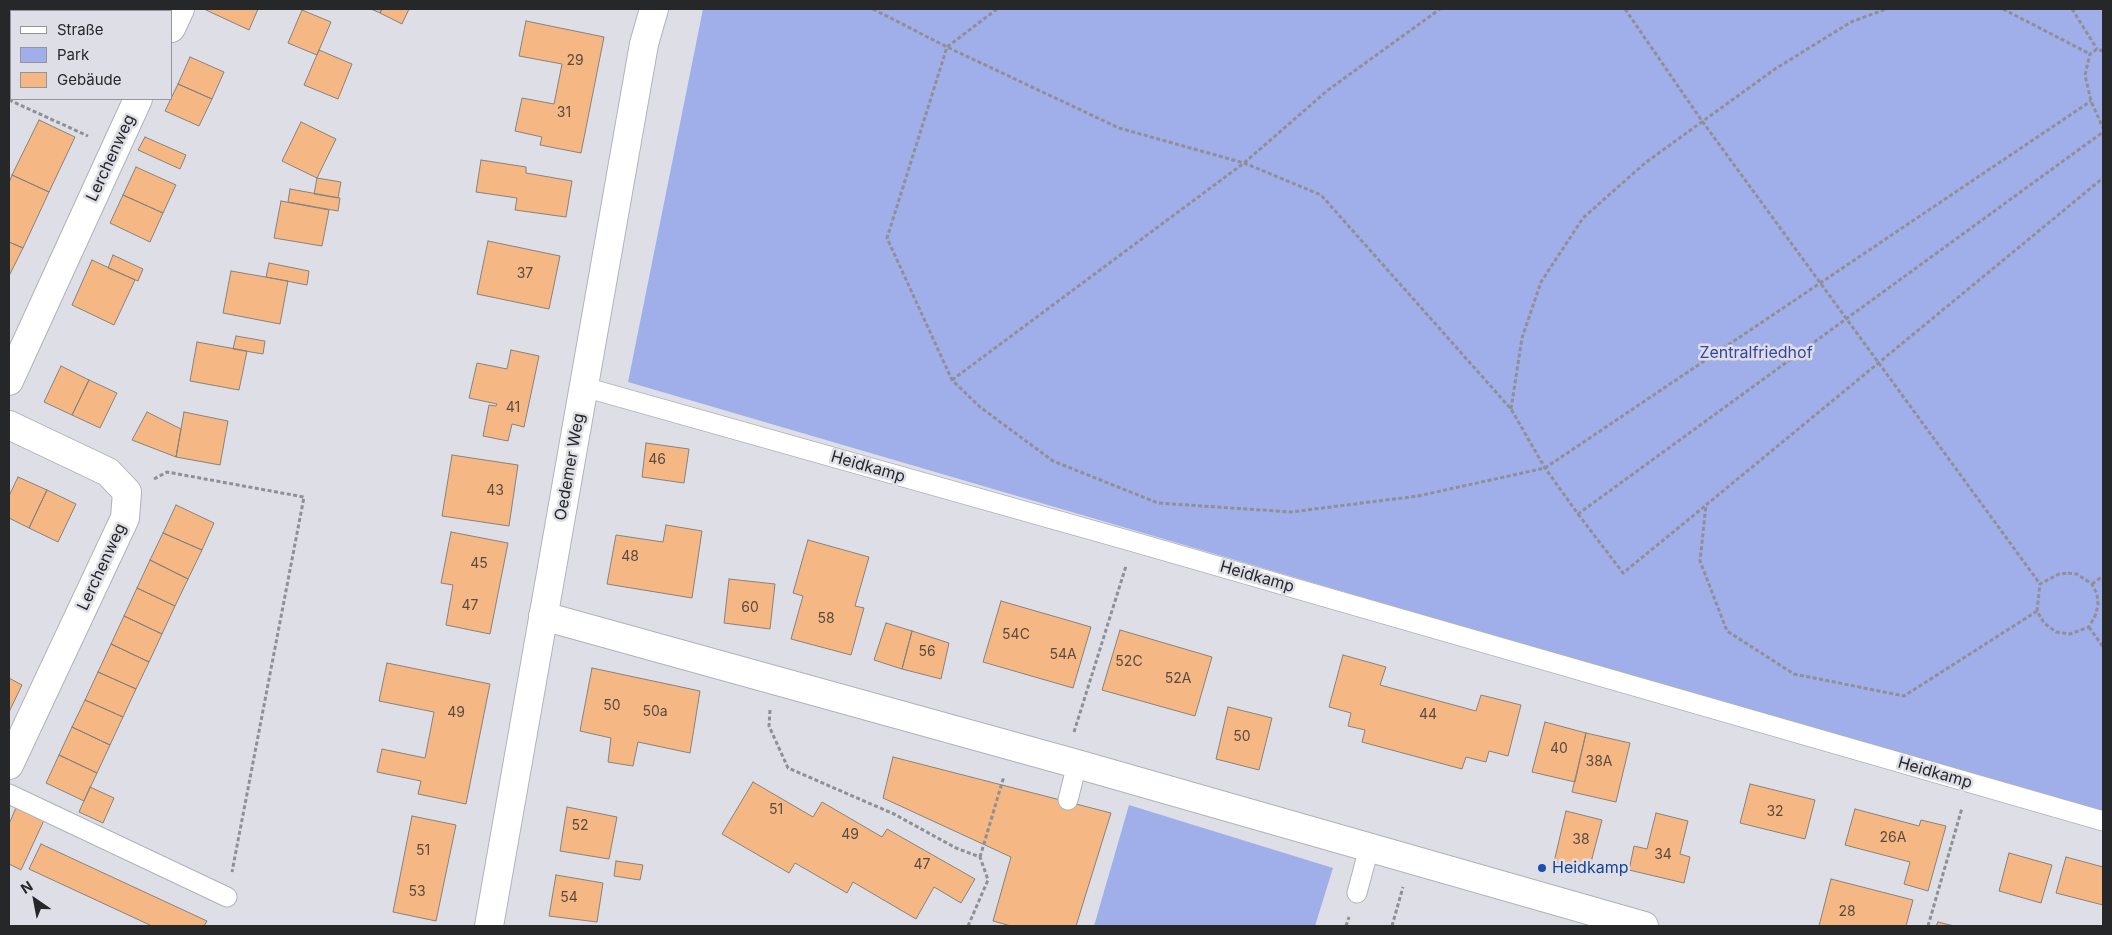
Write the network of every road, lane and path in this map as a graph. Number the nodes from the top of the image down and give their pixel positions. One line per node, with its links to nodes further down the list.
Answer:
1 (180, 9): 10 (street)
2 (654, 9): 29 (street, Oedemer Weg)
3 (873, 9): 11 (path)
4 (997, 9): 11 (path)
5 (1440, 9): 22 (path)
6 (1625, 9): 18 (path)
7 (1886, 9): 18 (path)
8 (2003, 9): 14 (path)
9 (2072, 9): 12 (path)
10 (172, 26)
11 (947, 47): 22 (path); 27 (path)
12 (2097, 49): 13 (path); 14 (path)
13 (2103, 51)
14 (2090, 54): 17 (path)
15 (9, 100): 21 (path)
16 (138, 100): 21 (street, Lerchenweg)
17 (2091, 101): 19 (path); 24 (path)
18 (1702, 121): 24 (path); 30 (path)
19 (2103, 128)
20 (2103, 132): 25 (path)
21 (116, 149): 28 (street, Lerchenweg)
22 (1244, 163): 27 (path); 30 (path)
23 (2103, 178): 26 (path)
24 (1820, 283): 25 (path); 32 (path)
25 (1847, 319): 26 (path); 35 (path)
26 (1879, 364): 34 (path); 38 (path)
27 (952, 380): 32 (path)
28 (9, 381)
29 (584, 387): 36 (lane, Heidkamp); 41 (street, Oedemer Weg)
30 (1511, 409): 32 (path)
31 (9, 425): 33 (street)
32 (1545, 468): 35 (path)
33 (127, 492): 47 (street, Lerchenweg); 56 (path)
34 (1706, 505): 35 (path); 40 (path)
35 (1578, 514)
36 (1134, 542): 46 (path); 48 (lane, Heidkamp)
37 (2103, 576): 39 (path)
38 (2040, 584): 39 (path); 40 (path)
39 (2092, 584): 42 (path)
40 (2037, 611): 42 (path)
41 (543, 616): 44 (street); 57 (street, Oedemer Weg)
42 (2090, 627): 43 (path)
43 (2103, 647)
44 (772, 680): 45 (street); 53 (path)
45 (1013, 746): 46 (street); 53 (path)
46 (1071, 763): 50 (lane); 52 (street)
47 (9, 765)
48 (1969, 783): 51 (lane, Heidkamp); 61 (path)
49 (9, 794): 56 (lane)
50 (1068, 800)
51 (2103, 821)
52 (1369, 848): 54 (street); 55 (lane)
53 (980, 857): 58 (path)
54 (1411, 860): 59 (path); 60 (street)
55 (1357, 893)
56 (227, 897)
57 (489, 926)
58 (968, 926)
59 (1392, 926)
60 (1644, 926)
61 (1928, 926)

